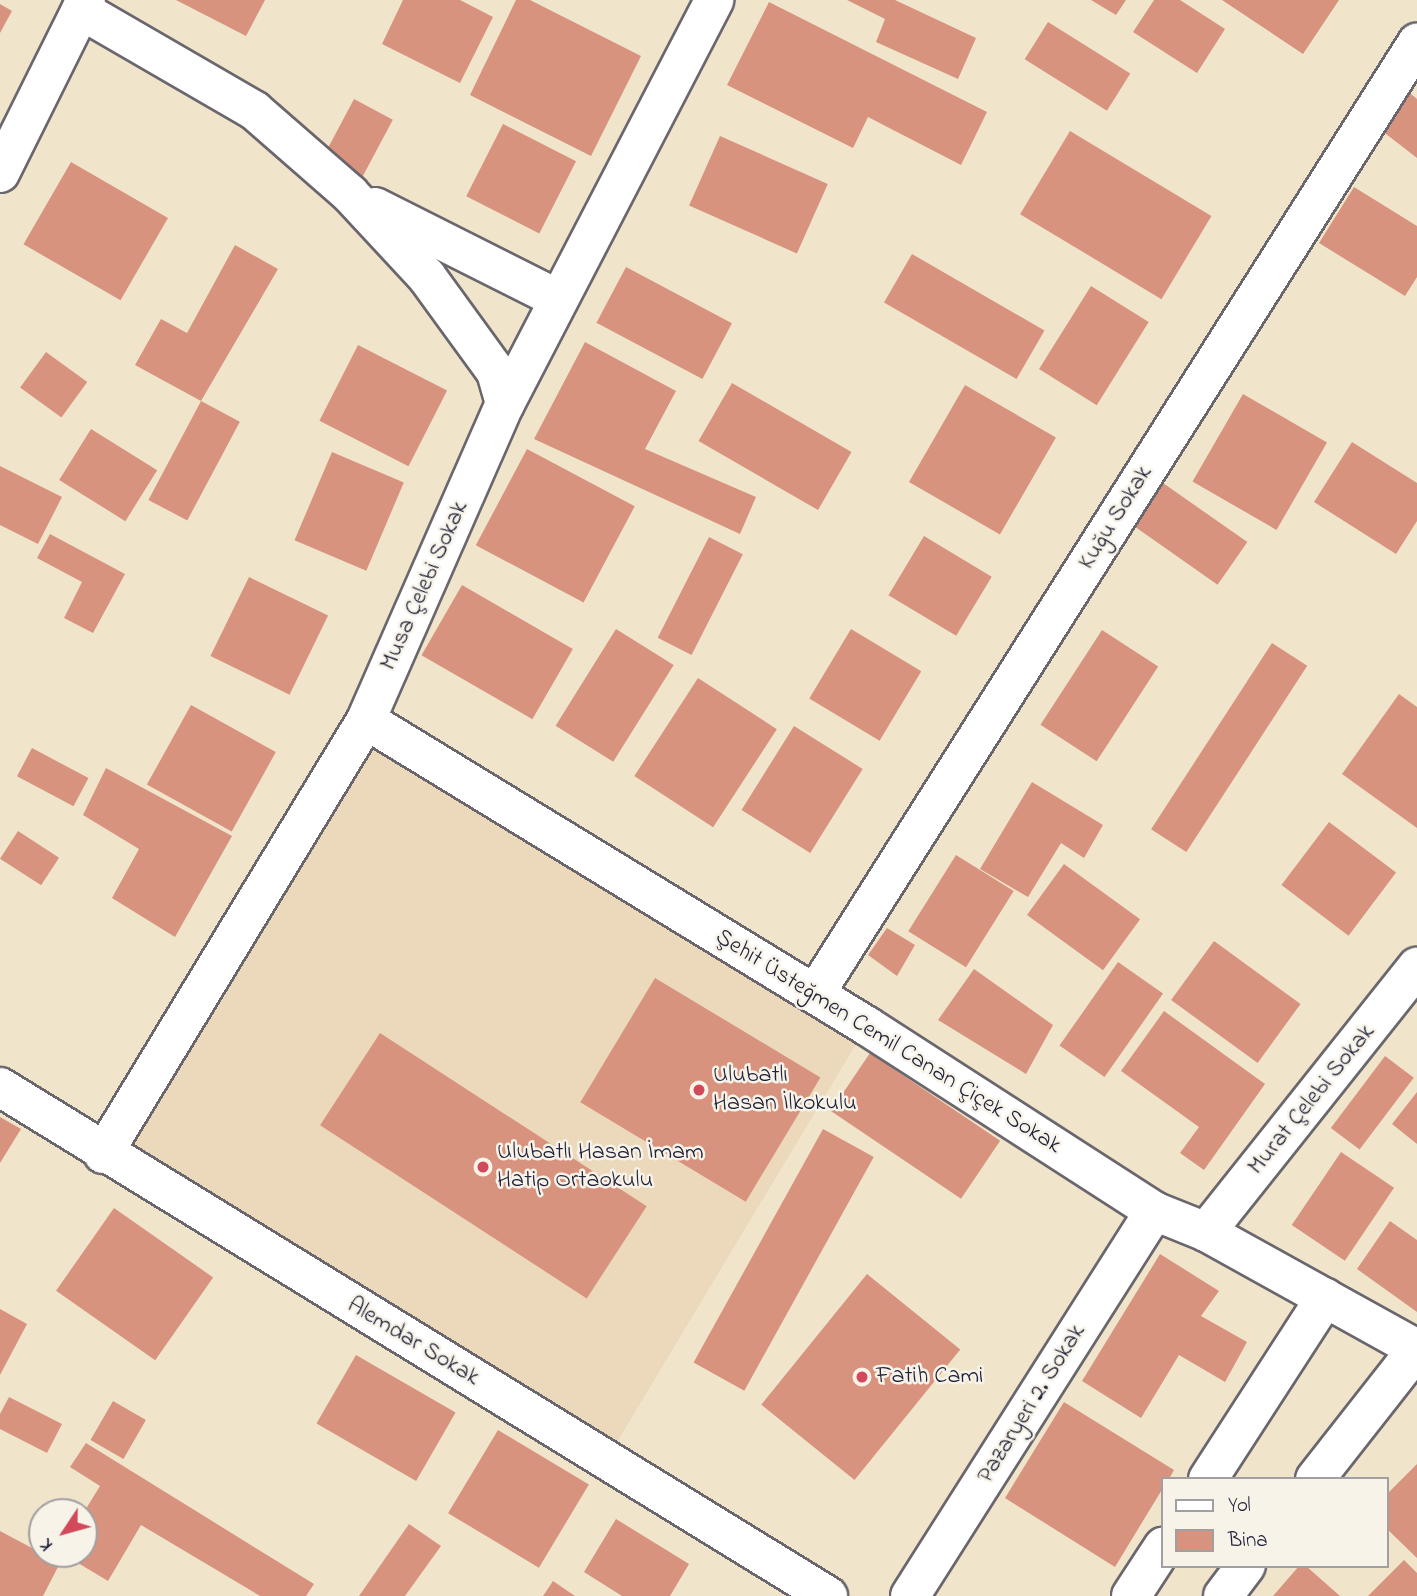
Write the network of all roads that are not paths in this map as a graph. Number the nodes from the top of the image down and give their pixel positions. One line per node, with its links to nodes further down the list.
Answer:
1 (714, 0): 6 (street, Musa Çelebi Sokak)
2 (84, 5): 4 (street); 5 (street)
3 (1417, 43): 10 (street, Kuğu Sokak)
4 (0, 173)
5 (350, 194): 6 (street); 7 (street)
6 (558, 299): 7 (street, Musa Çelebi Sokak)
7 (505, 404): 8 (street, Musa Çelebi Sokak)
8 (366, 720): 10 (street, Şehit Üsteğmen Cemil Canan Çiçek Sokak); 12 (street, Musa Çelebi Sokak)
9 (1417, 967): 14 (street, Murat Çelebi Sokak)
10 (815, 993): 13 (street, Şehit Üsteğmen Cemil Canan Çiçek Sokak)
11 (0, 1087): 12 (street, Alemdar Sokak)
12 (103, 1154): 21 (street, Alemdar Sokak)
13 (1154, 1211): 14 (street, Şehit Üsteğmen Cemil Canan Çiçek Sokak); 22 (street, Pazaryeri 2. Sokak)
14 (1206, 1232): 15 (street, Şehit Üsteğmen Cemil Canan Çiçek Sokak)
15 (1325, 1298): 16 (street, Şehit Üsteğmen Cemil Canan Çiçek Sokak); 17 (street)
16 (1417, 1349): 18 (street)
17 (1209, 1477)
18 (1317, 1477)
19 (1162, 1549): 23 (street)
20 (1244, 1568): 24 (street)
21 (828, 1596)
22 (910, 1596)
23 (1132, 1596)
24 (1223, 1596)

